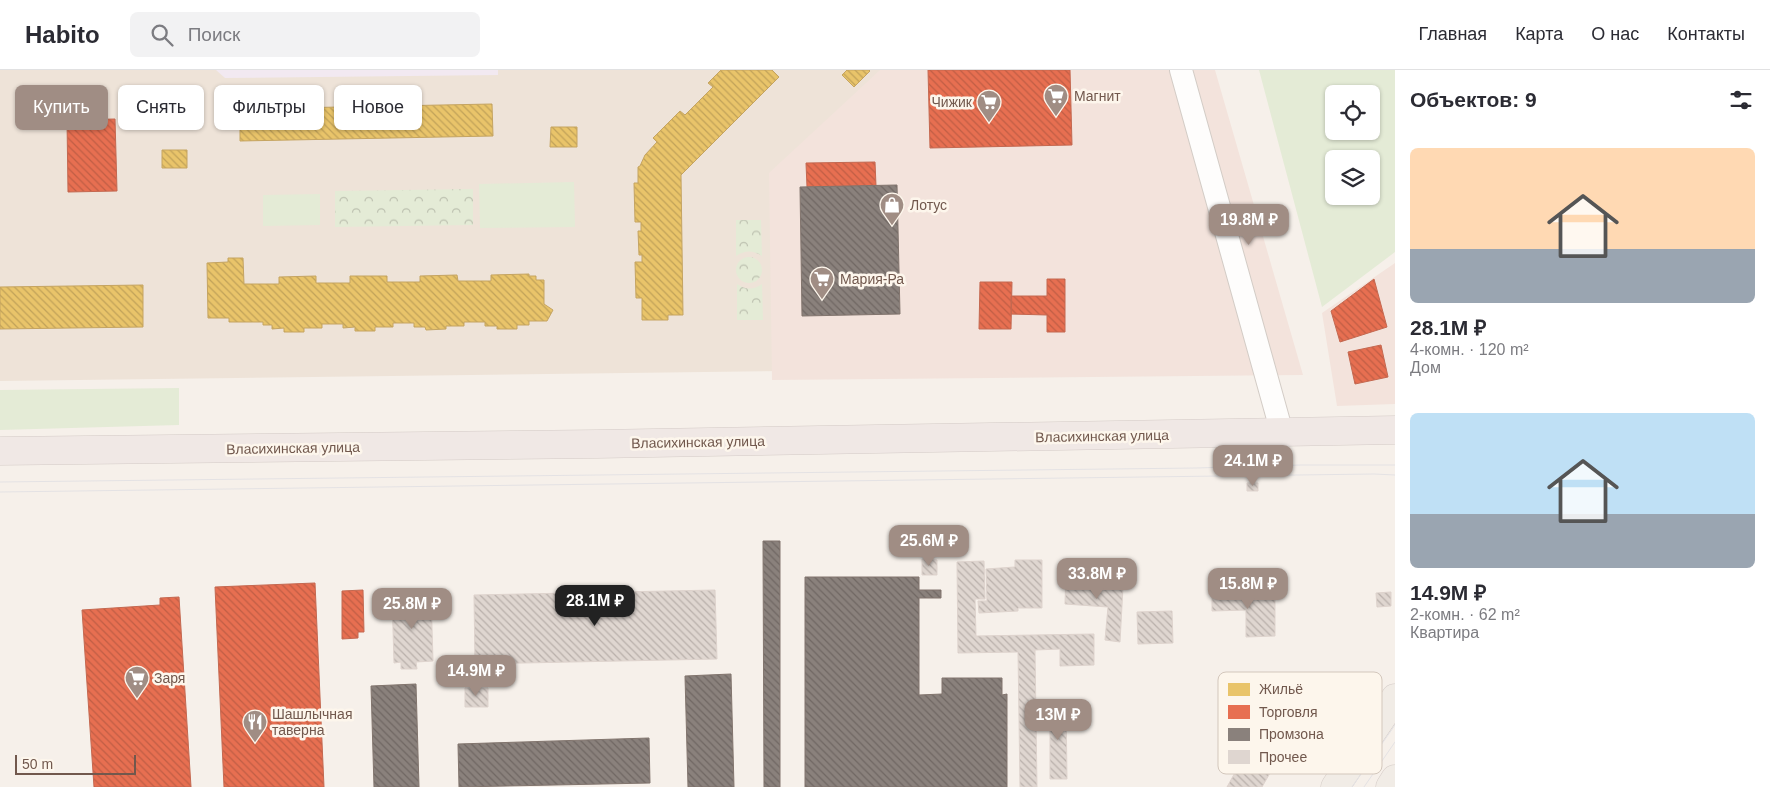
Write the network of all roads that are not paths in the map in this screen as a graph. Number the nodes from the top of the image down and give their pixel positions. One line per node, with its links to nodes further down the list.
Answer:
1 (1181, 70): 3 (street)
2 (1395, 430): 3 (highway, Власихинская улица)
3 (1282, 433): 4 (highway, Власихинская улица)
4 (0, 451)
5 (1395, 698): 6 (main road)
6 (1382, 717)
7 (1344, 774): 9 (main road)
8 (1395, 779): 10 (main road)
9 (1335, 787)
10 (1390, 787)

